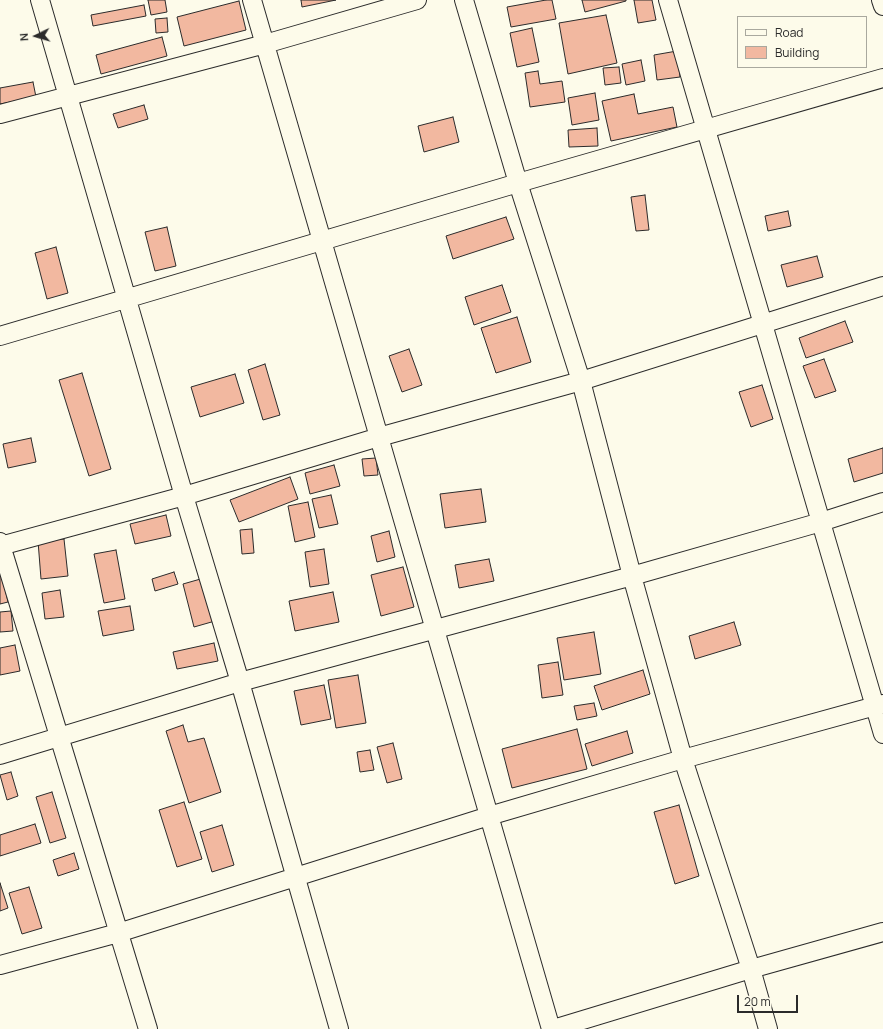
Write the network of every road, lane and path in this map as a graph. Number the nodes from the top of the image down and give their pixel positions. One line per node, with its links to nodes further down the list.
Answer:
1 (40, 0): 10 (street)
2 (252, 0): 8 (street)
3 (417, 0): 8 (street)
4 (464, 0): 13 (street)
5 (668, 0): 12 (street)
6 (881, 0): 7 (street)
7 (883, 6)
8 (265, 44): 10 (street); 14 (street)
9 (883, 78): 12 (street)
10 (68, 97): 11 (street); 16 (street)
11 (0, 114)
12 (706, 129): 13 (street); 17 (street)
13 (518, 183): 14 (street); 19 (street)
14 (322, 242): 16 (street); 20 (street)
15 (883, 286): 17 (street)
16 (126, 299): 18 (street); 21 (street)
17 (763, 323): 19 (street); 23 (street)
18 (0, 336)
19 (581, 381): 20 (street); 25 (street)
20 (379, 437): 21 (street); 26 (street)
21 (184, 496): 24 (street); 27 (street)
22 (883, 502): 23 (street)
23 (821, 522): 25 (street); 28 (street)
24 (0, 545): 30 (street)
25 (632, 576): 26 (street); 32 (street)
26 (435, 630): 27 (street); 33 (street)
27 (240, 682): 30 (street); 34 (street)
28 (879, 705): 29 (street); 32 (street)
29 (883, 734)
30 (58, 737): 31 (street); 36 (street)
31 (0, 755)
32 (683, 759): 33 (street); 38 (street)
33 (489, 816): 34 (street); 41 (street)
34 (295, 878): 36 (street); 40 (street)
35 (883, 932): 38 (street)
36 (118, 933): 37 (street); 39 (street)
37 (0, 965)
38 (751, 969): 41 (street); 42 (street)
39 (148, 1029)
40 (339, 1029)
41 (552, 1029)
42 (768, 1029)

